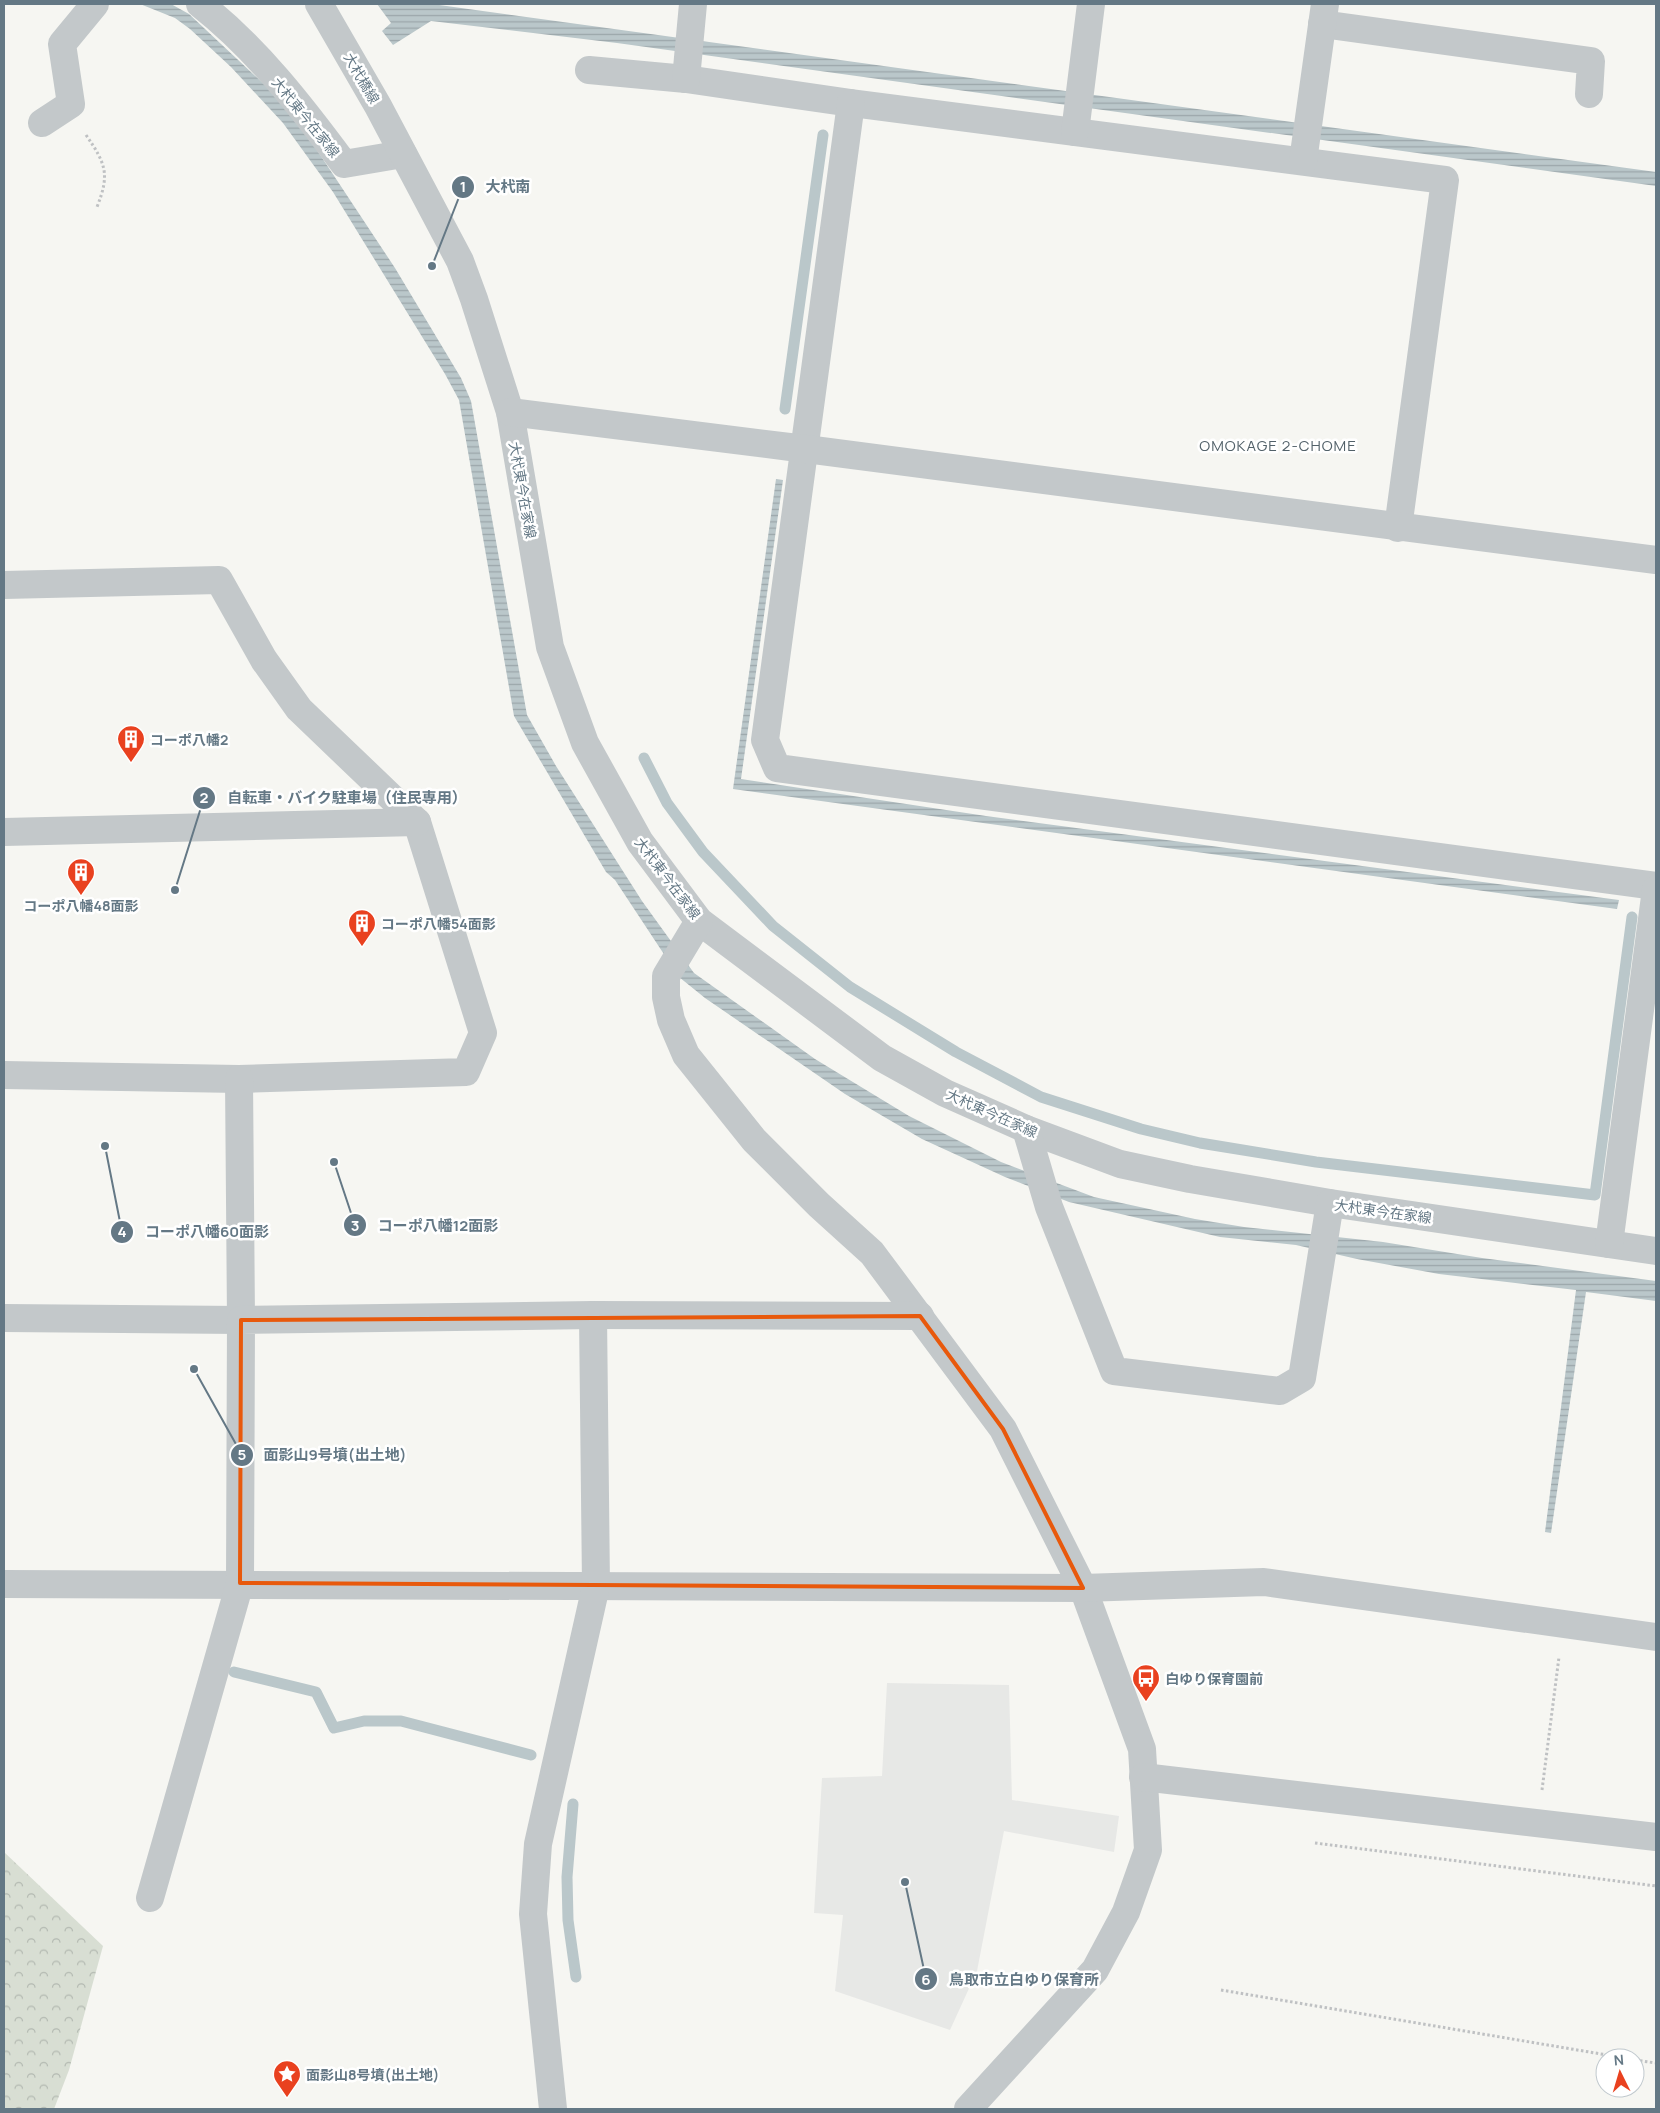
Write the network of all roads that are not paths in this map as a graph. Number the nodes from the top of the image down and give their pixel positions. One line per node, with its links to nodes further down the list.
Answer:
1 (95, 4): 11 (street)
2 (200, 4): 13 (street, 大杙東今在家線)
3 (319, 4): 13 (street, 大杙橋線)
4 (693, 4): 8 (street)
5 (1091, 4): 12 (street)
6 (1324, 14): 9 (street); 14 (street)
7 (589, 70): 8 (street)
8 (686, 79): 10 (street)
9 (1589, 94)
10 (851, 103): 12 (street); 16 (street)
11 (42, 123)
12 (1076, 132): 14 (street)
13 (403, 154): 15 (street, 大杙東今在家線)
14 (1303, 161): 17 (street)
15 (510, 412): 16 (street); 23 (street, 大杙東今在家線)
16 (806, 448): 17 (street); 22 (street)
17 (1398, 528): 18 (street)
18 (1656, 560)
19 (4, 585): 20 (street)
20 (417, 822): 21 (street); 25 (street)
21 (4, 832)
22 (1656, 888): 28 (street)
23 (699, 921): 26 (street, 大杙東今在家線); 31 (street)
24 (4, 1075): 25 (street)
25 (239, 1078): 33 (street)
26 (1026, 1129): 27 (street, 大杙東今在家線); 27 (street)
27 (1330, 1203): 28 (street, 大杙東今在家線)
28 (1610, 1244): 29 (street, 大杙東今在家線)
29 (1656, 1251)
30 (593, 1315): 31 (street); 33 (street); 36 (street)
31 (920, 1316): 37 (street)
32 (4, 1318): 33 (street)
33 (241, 1320): 34 (street)
34 (240, 1583): 35 (street); 36 (street); 41 (street)
35 (4, 1584)
36 (596, 1586): 37 (street); 42 (street)
37 (1083, 1588): 38 (street); 39 (street)
38 (1656, 1637)
39 (1143, 1777): 40 (street); 43 (street)
40 (1656, 1837)
41 (150, 1898)
42 (553, 2109)
43 (968, 2109)

